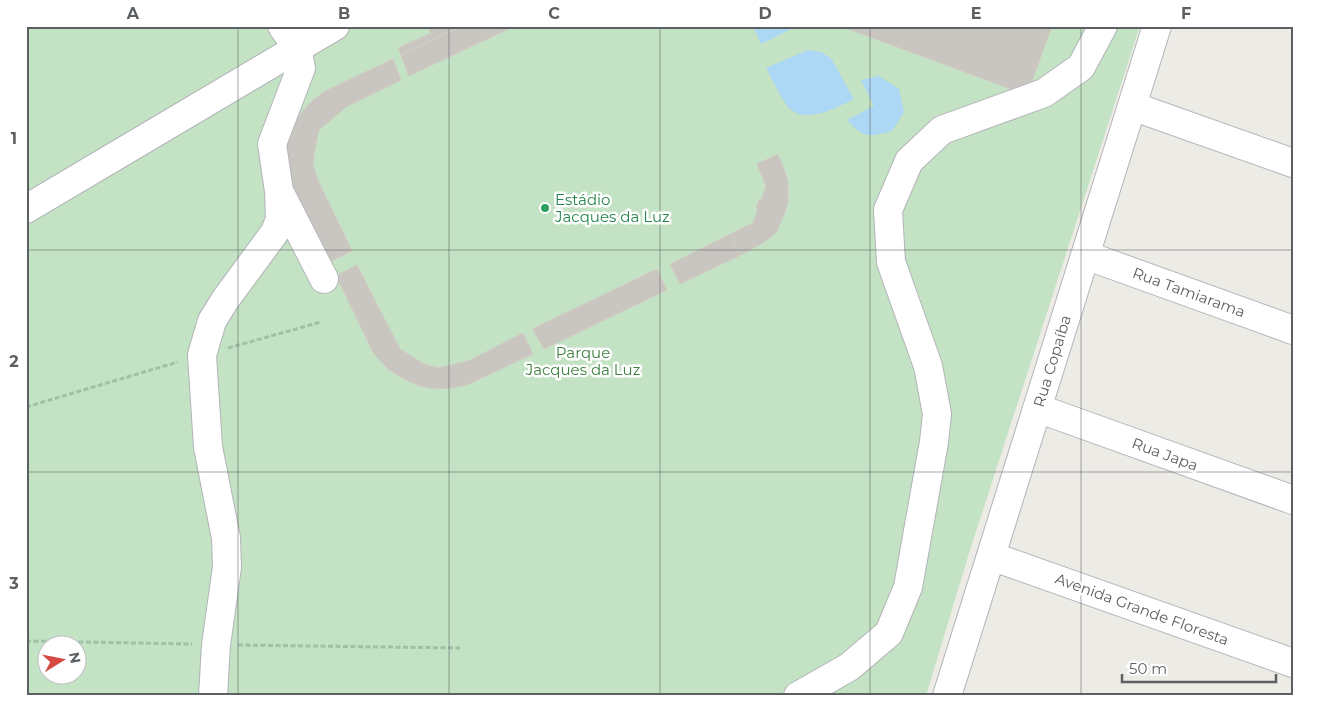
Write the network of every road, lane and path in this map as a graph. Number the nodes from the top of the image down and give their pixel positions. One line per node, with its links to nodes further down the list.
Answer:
1 (335, 26): 4 (street)
2 (1103, 26): 23 (street)
3 (1157, 26): 5 (street, Rua Copaíba)
4 (290, 37): 7 (street); 8 (street)
5 (1132, 106): 6 (street); 9 (street, Rua Copaíba)
6 (1293, 163)
7 (279, 191): 10 (street); 13 (street)
8 (26, 209)
9 (1085, 255): 12 (street, Rua Tamiarama); 15 (street, Rua Copaíba)
10 (324, 280)
11 (321, 322): 13 (path)
12 (1293, 330)
13 (202, 355): 14 (path); 19 (street)
14 (26, 407)
15 (1037, 408): 16 (street, Rua Japa); 17 (street, Rua Copaíba)
16 (1293, 500)
17 (991, 556): 21 (street, Avenida Grande Floresta); 24 (street, Rua Copaíba)
18 (26, 641): 19 (path)
19 (216, 645): 20 (path); 22 (street)
20 (460, 648)
21 (1293, 663)
22 (213, 696)
23 (798, 696)
24 (947, 696)

